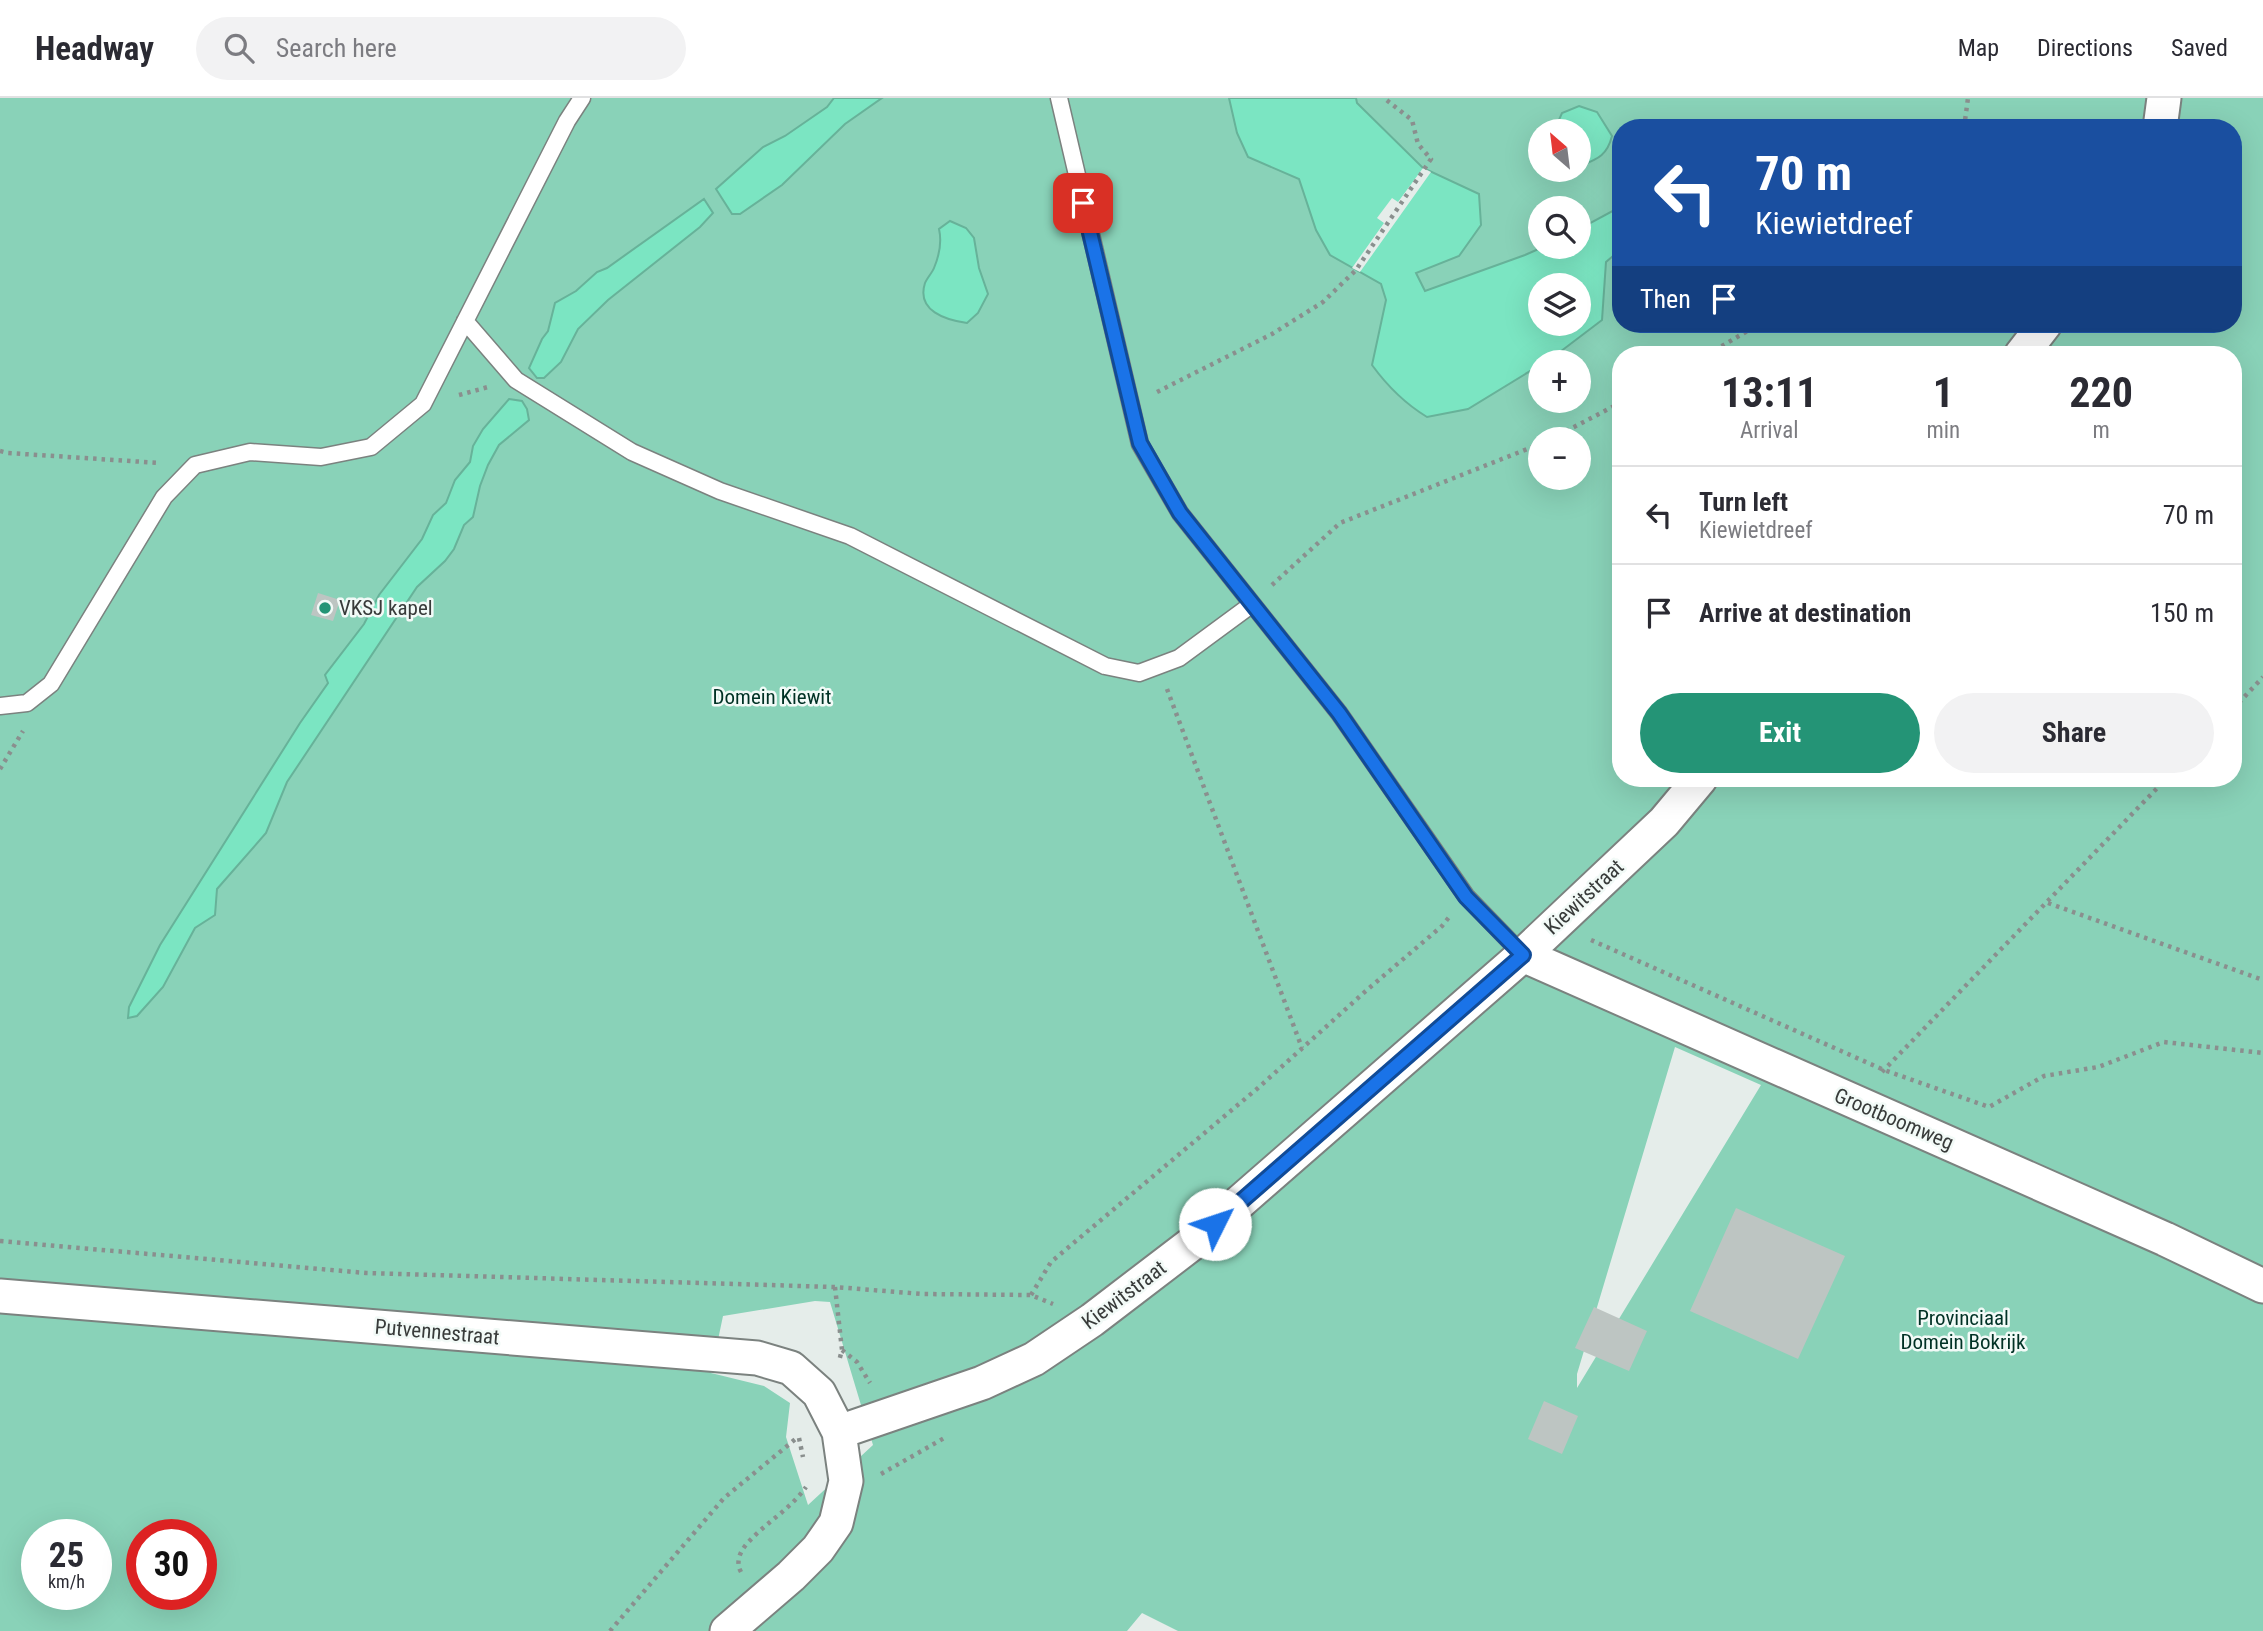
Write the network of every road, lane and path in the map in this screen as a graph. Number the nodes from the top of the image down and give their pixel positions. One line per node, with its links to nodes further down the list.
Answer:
1 (582, 98): 8 (lane)
2 (1059, 98): 13 (lane)
3 (1384, 98): 13 (path)
4 (1968, 98): 6 (path)
5 (2164, 98): 7 (street)
6 (1965, 119)
7 (2161, 119)
8 (465, 321): 11 (lane); 12 (lane)
9 (1744, 333): 10 (path)
10 (1722, 346)
11 (516, 380): 12 (path); 22 (lane)
12 (423, 404): 20 (lane)
13 (1131, 406): 21 (lane)
14 (1612, 407): 15 (path)
15 (1575, 427)
16 (1528, 449): 21 (path)
17 (0, 451): 18 (path)
18 (8, 453): 19 (path); 20 (path)
19 (0, 458)
20 (195, 465): 25 (lane)
21 (1251, 604): 22 (lane); 30 (lane)
22 (1158, 666): 34 (path)
23 (2263, 677): 24 (path)
24 (2242, 699)
25 (27, 703): 26 (lane); 27 (path)
26 (0, 705)
27 (0, 769)
28 (1693, 787): 32 (street, Kiewitstraat)
29 (2158, 787): 31 (path)
30 (1466, 897): 32 (lane); 34 (path)
31 (2048, 903): 33 (path); 35 (path)
32 (1523, 955): 37 (street, Grootboomweg); 41 (street, Kiewitstraat)
33 (2263, 980)
34 (1302, 1048): 39 (path)
35 (2263, 1054)
36 (0, 1241): 38 (path)
37 (2263, 1286)
38 (835, 1287): 39 (path); 42 (path)
39 (1031, 1295): 41 (path)
40 (0, 1296): 46 (street, Putvennestraat)
41 (1093, 1320): 46 (street, Kiewitstraat)
42 (842, 1350): 43 (path); 44 (path)
43 (836, 1369)
44 (872, 1387)
45 (796, 1426): 47 (path)
46 (839, 1432): 50 (street)
47 (798, 1437): 48 (path); 51 (path)
48 (804, 1461)
49 (806, 1478): 50 (path)
50 (761, 1602): 52 (street)
51 (610, 1631)
52 (727, 1631)

